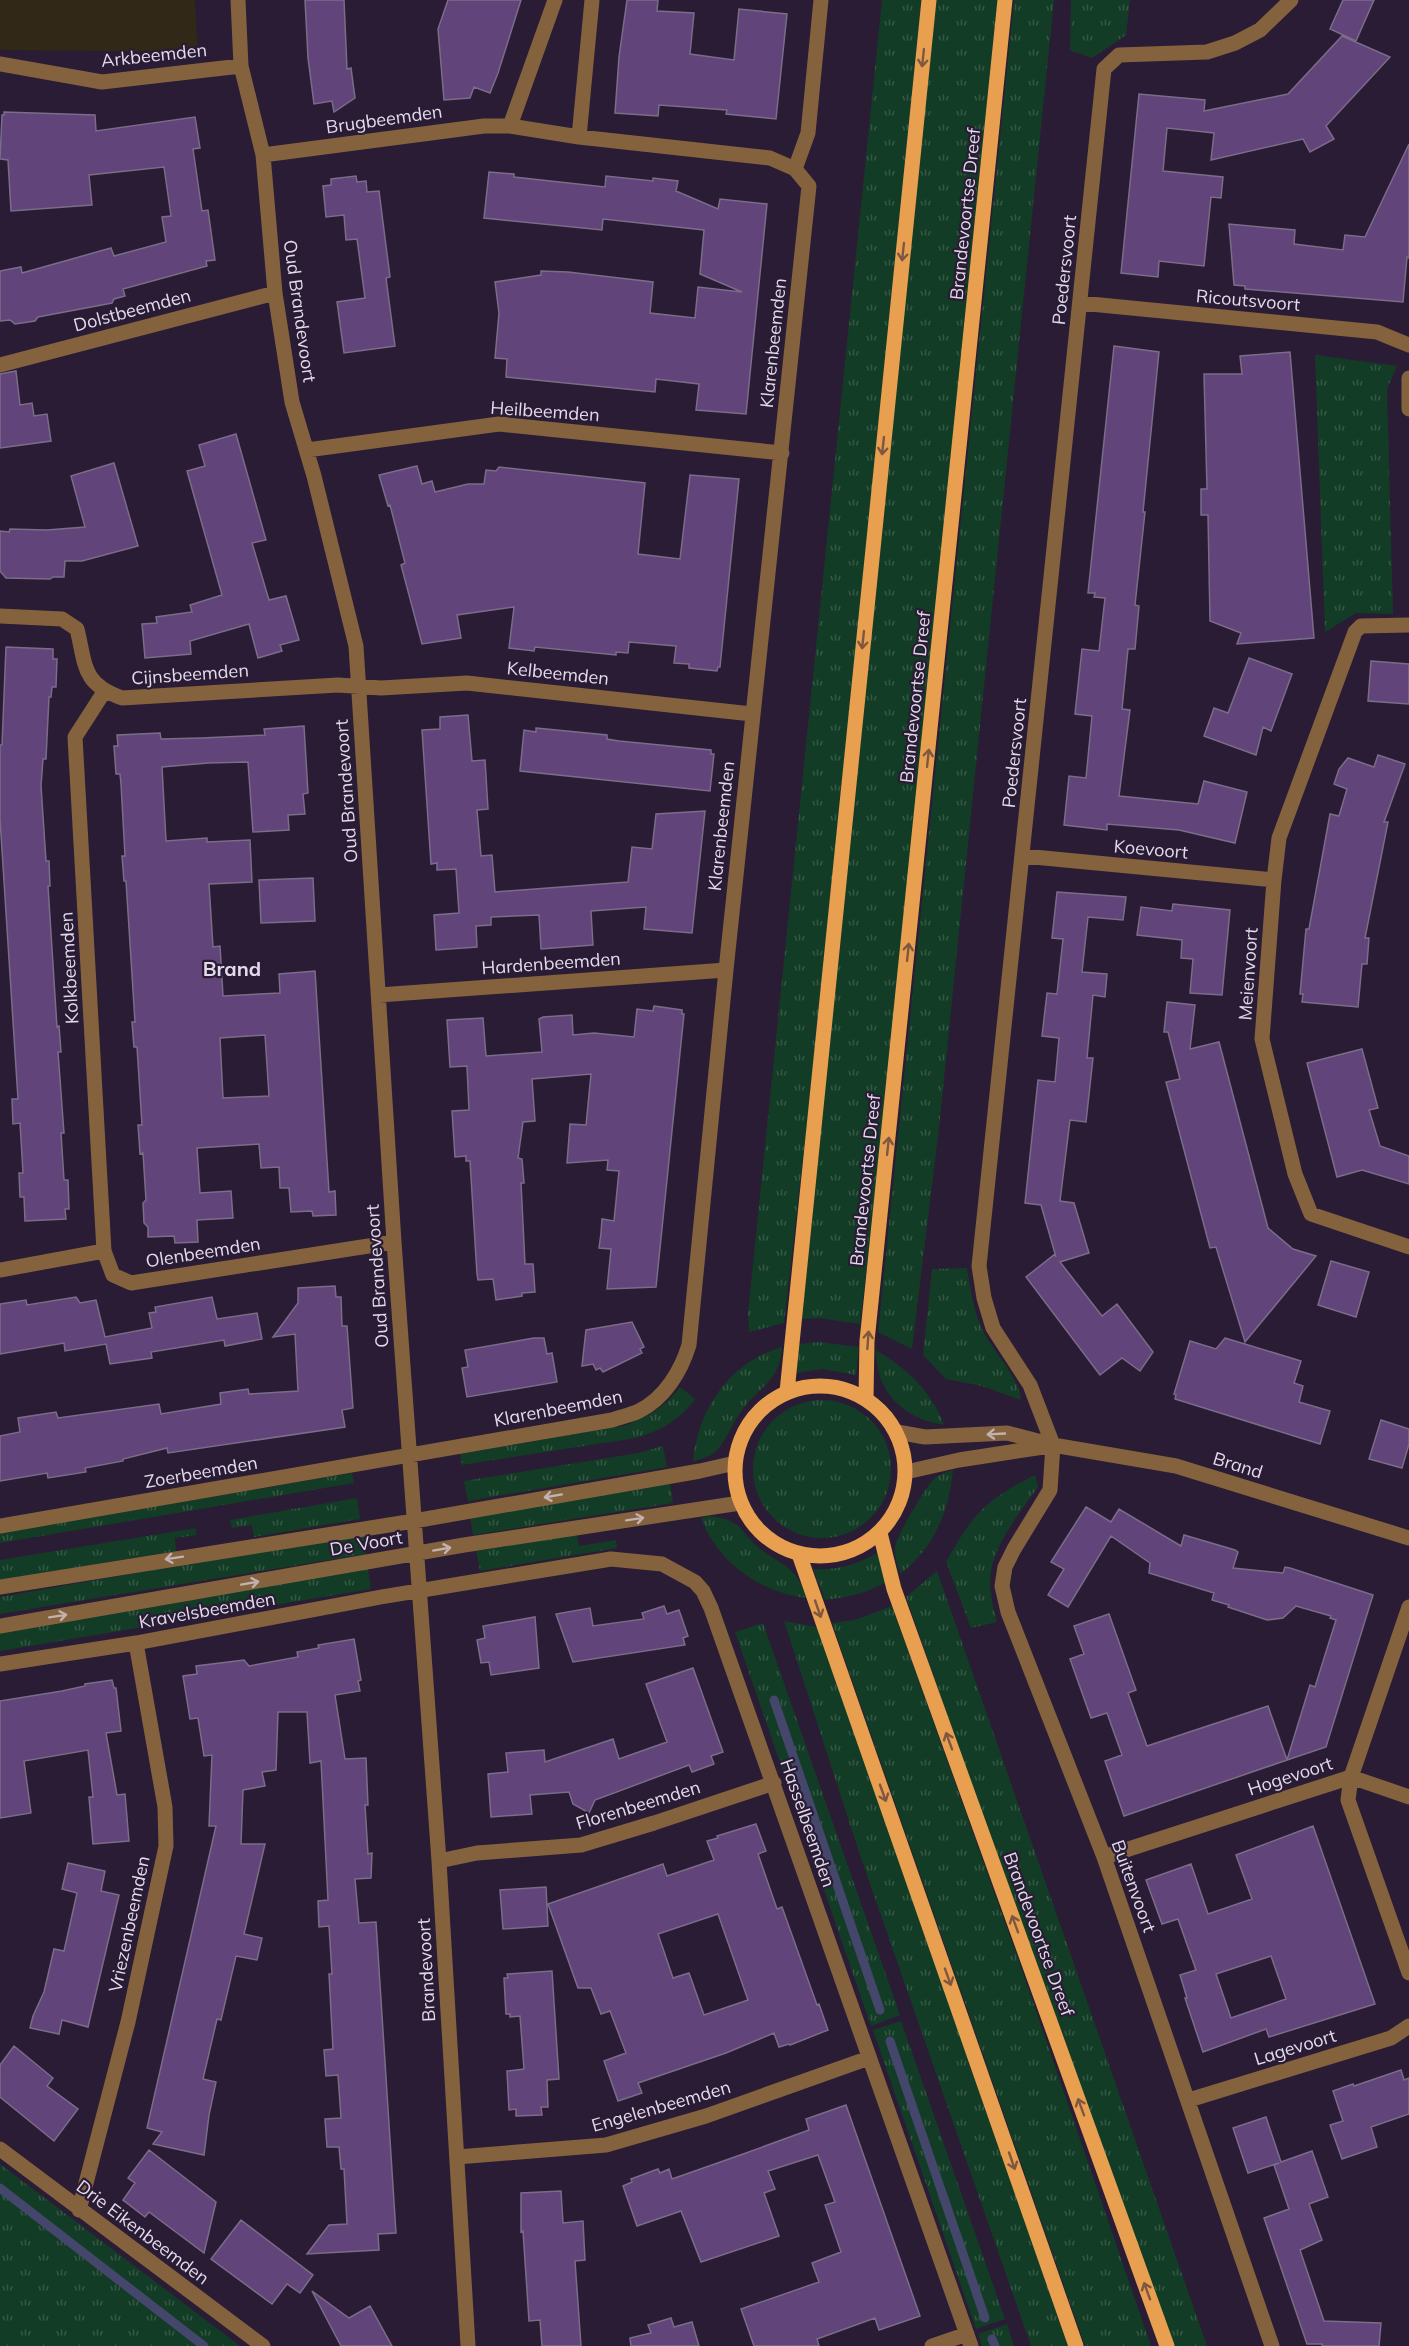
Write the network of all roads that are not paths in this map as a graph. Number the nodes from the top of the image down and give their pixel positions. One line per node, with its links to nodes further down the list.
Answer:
1 (238, 0): 9 (street, Oud Brandevoort)
2 (555, 0): 10 (street)
3 (592, 0): 11 (street)
4 (821, 0): 13 (street)
5 (929, 0): 35 (main road, one-way to 35)
6 (1005, 0): 36 (main road, Brandevoortse Dreef, one-way to 6)
7 (1291, 0): 15 (street, Poedersvoort)
8 (0, 64): 9 (street, Arkbeemden)
9 (241, 66): 12 (street, Oud Brandevoort)
10 (510, 126): 11 (street, Brugbeemden); 12 (street, Brugbeemden)
11 (579, 137): 13 (street, Brugbeemden)
12 (263, 155): 14 (street, Oud Brandevoort)
13 (795, 169): 21 (street, Klarenbeemden)
14 (275, 293): 17 (street, Dolstbeemden); 20 (street, Oud Brandevoort)
15 (1080, 303): 16 (street, Ricoutsvoort); 27 (street, Poedersvoort)
16 (1409, 345)
17 (0, 365)
18 (1409, 378): 19 (street)
19 (1409, 409)
20 (307, 450): 21 (street, Heilbeemden); 24 (street, Oud Brandevoort)
21 (782, 453): 26 (street, Klarenbeemden)
22 (0, 616): 25 (street)
23 (1409, 625): 28 (street, Meienvoort)
24 (359, 687): 25 (street, Cijnsbeemden); 26 (street, Kelbeemden); 30 (street, Oud Brandevoort)
25 (104, 692): 33 (street, Kolkbeemden)
26 (753, 714): 29 (street, Klarenbeemden)
27 (1023, 856): 28 (street, Koevoort); 38 (street, Poedersvoort)
28 (1274, 880): 32 (street, Meienvoort)
29 (726, 970): 30 (street, Hardenbeemden); 39 (street, Klarenbeemden)
30 (379, 995): 31 (street, Oud Brandevoort)
31 (393, 1242): 33 (street, Olenbeemden); 39 (street, Oud Brandevoort)
32 (1409, 1247)
33 (104, 1251): 34 (street)
34 (0, 1270)
35 (787, 1392): 36 (main road); 40 (main road)
36 (866, 1398): 37 (main road)
37 (897, 1432): 38 (street, Brand, one-way to 37); 41 (main road)
38 (1053, 1445): 41 (street, Brand); 46 (street, Brand); 58 (street, Buitenvoort)
39 (409, 1456): 43 (street, Oud Brandevoort); 44 (street, Zoerbeemden)
40 (735, 1463): 42 (main road); 43 (street, De Voort, one-way to 43)
41 (906, 1472): 45 (main road)
42 (740, 1503): 47 (street, De Voort, one-way to 42); 48 (main road)
43 (414, 1521): 47 (street, Oud Brandevoort); 49 (street, De Voort, one-way to 49)
44 (0, 1526)
45 (880, 1533): 48 (main road); 72 (main road, Brandevoortse Dreef, one-way to 45)
46 (1409, 1538)
47 (416, 1554): 50 (street, Oud Brandevoort); 52 (street, De Voort, one-way to 47)
48 (799, 1554): 71 (main road, one-way to 71)
49 (0, 1587)
50 (420, 1592): 53 (street, Kravelsbeemden); 56 (street, Hasselbeemden); 59 (street, Brandevoort)
51 (1409, 1607): 55 (street, Hogevoort)
52 (0, 1626)
53 (136, 1643): 54 (street, Kravelsbeemden); 66 (street, Vriezenbeemden)
54 (0, 1664)
55 (1351, 1777): 57 (street); 58 (street, Hogevoort); 60 (street)
56 (774, 1783): 59 (street, Florenbeemden); 62 (street, Hasselbeemden)
57 (1409, 1797)
58 (1104, 1857): 63 (street, Buitenvoort)
59 (439, 1861): 65 (street, Brandevoort)
60 (1409, 1972)
61 (1409, 2026): 63 (street, Lagevoort)
62 (869, 2058): 65 (street, Engelenbeemden); 67 (street, Hasselbeemden)
63 (1189, 2100): 73 (street, Buitenvoort)
64 (0, 2149): 66 (street, Drie Eikenbeemden)
65 (457, 2157): 69 (street, Brandevoort)
66 (80, 2210): 68 (street, Drie Eikenbeemden)
67 (969, 2340): 70 (street)
68 (263, 2346)
69 (468, 2346)
70 (932, 2346)
71 (1076, 2346)
72 (1167, 2346)
73 (1272, 2346)

